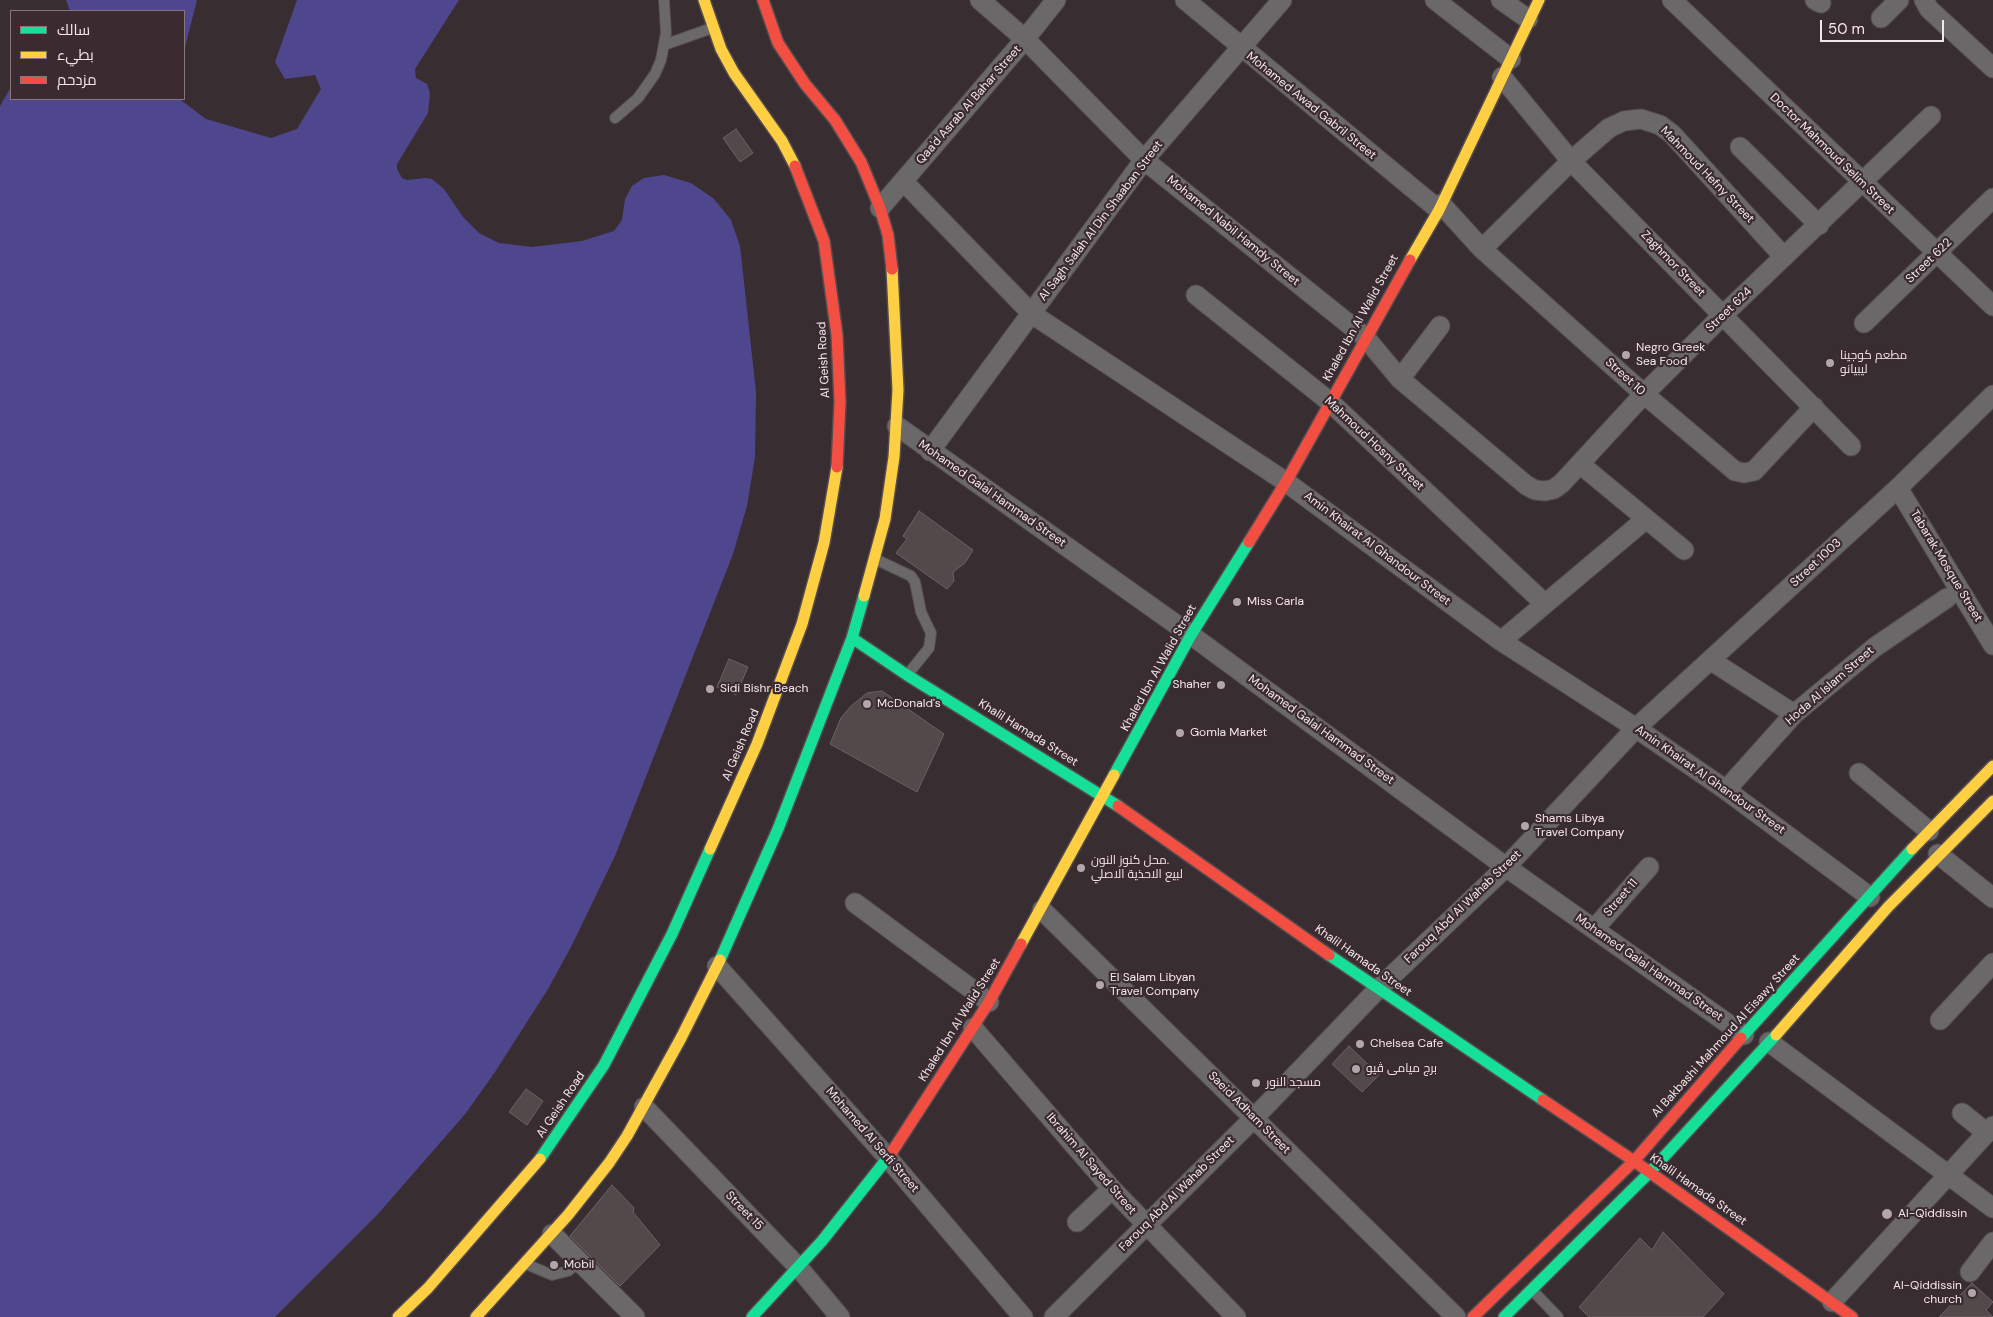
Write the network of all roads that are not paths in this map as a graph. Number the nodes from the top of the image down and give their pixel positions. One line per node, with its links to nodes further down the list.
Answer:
1 (664, 0): 18 (lane)
2 (704, 0): 16 (main road, Al Geish Road)
3 (763, 0): 32 (main road)
4 (980, 0): 17 (street, Mohamed Nabil Hamdy Street)
5 (1056, 0): 17 (street, Qaa'd Asrab Al Bahar Street)
6 (1185, 0): 19 (street, Mohamed Awad Gabril Street)
7 (1282, 0): 19 (street, Al Sagh Salah Al Din Shaaban Street)
8 (1435, 0): 20 (street)
9 (1501, 0): 15 (street)
10 (1539, 0): 15 (main road, Khaled Ibn Al Walid Street)
11 (1672, 0): 29 (street, Doctor Mahmoud Selim Street)
12 (1899, 0): 14 (street)
13 (1924, 0): 21 (street)
14 (1881, 18)
15 (1528, 19): 20 (main road, Khaled Ibn Al Walid Street)
16 (712, 28): 18 (lane); 111 (main road, Al Geish Road)
17 (1025, 40): 26 (street, Mohamed Nabil Hamdy Street); 28 (street, Qaa'd Asrab Al Bahar Street)
18 (664, 45): 24 (lane)
19 (1242, 49): 26 (street, Al Sagh Salah Al Din Shaaban Street); 31 (street, Mohamed Awad Gabril Street)
20 (1511, 59): 22 (main road, Khaled Ibn Al Walid Street)
21 (1993, 68)
22 (1502, 77): 27 (street, Zaghmor Street); 31 (main road, Khaled Ibn Al Walid Street)
23 (1931, 116): 29 (street, Street 624)
24 (615, 118)
25 (1740, 147): 33 (street)
26 (1144, 160): 39 (street, Al Sagh Salah Al Din Shaaban Street); 43 (street, Mohamed Nabil Hamdy Street)
27 (1571, 160): 34 (street, Mahmoud Hefny Street); 36 (street, Mahmoud Hefny Street); 40 (street, Zaghmor Street)
28 (903, 181): 32 (street, Qaa'd Asrab Al Bahar Street); 39 (street, Amin Khairat Al Ghandour Street)
29 (1862, 183): 33 (street, Street 624); 35 (street, Doctor Mahmoud Selim Street)
30 (1993, 198): 35 (street, Street 622)
31 (1440, 207): 34 (street, Street 10); 43 (main road, Khaled Ibn Al Walid Street)
32 (880, 208): 49 (main road)
33 (1819, 224): 36 (street, Street 624)
34 (1482, 249): 45 (street, Street 10)
35 (1937, 253): 38 (street, Doctor Mahmoud Selim Street); 41 (street, Street 622)
36 (1784, 257): 40 (street, Street 624)
37 (1196, 295): 47 (street, Mahmoud Hosny Street)
38 (1993, 306)
39 (1032, 314): 51 (street, Al Sagh Salah Al Din Shaaban Street); 53 (street, Amin Khairat Al Ghandour Street)
40 (1723, 315): 45 (street, Street 624); 48 (street, Zaghmor Street)
41 (1864, 323)
42 (1440, 326): 44 (street)
43 (1365, 337): 44 (street, Mohamed Nabil Hamdy Street); 47 (main road, Khaled Ibn Al Walid Street)
44 (1400, 379): 54 (street, Mohamed Nabil Hamdy Street)
45 (1644, 394): 48 (street, Street 10); 52 (street, Street 624)
46 (1993, 395): 55 (street, Street 1003)
47 (1330, 402): 53 (main road, Khaled Ibn Al Walid Street); 60 (street, Mahmoud Hosny Street)
48 (1814, 407): 50 (street, Zaghmor Street)
49 (897, 426): 51 (street, Mohamed Galal Hammad Street); 58 (main road)
50 (1851, 446)
51 (930, 451): 61 (street, Mohamed Galal Hammad Street)
52 (1580, 464): 54 (street, Street 624); 56 (street)
53 (1286, 482): 61 (main road, Khaled Ibn Al Walid Street); 63 (street, Amin Khairat Al Ghandour Street)
54 (1526, 485)
55 (1898, 488): 64 (street, Tabarak Mosque Street); 65 (street, Street 1003)
56 (1646, 519): 57 (street); 60 (street)
57 (1684, 550)
58 (875, 559): 62 (main road); 66 (lane)
59 (1947, 598): 67 (street, Hoda Al Islam Street)
60 (1544, 603): 63 (street)
61 (1192, 635): 72 (main road, Khaled Ibn Al Walid Street); 76 (street, Mohamed Galal Hammad Street)
62 (852, 638): 66 (main road, Khalil Hamada Street); 84 (main road)
63 (1501, 641): 68 (street, Amin Khairat Al Ghandour Street)
64 (1993, 645)
65 (1710, 660): 67 (street); 68 (street, Street 1003)
66 (907, 675): 72 (main road, Khalil Hamada Street)
67 (1794, 714): 71 (street, Hoda Al Islam Street)
68 (1636, 728): 71 (street, Amin Khairat Al Ghandour Street); 76 (street, Farouq Abd Al Wahab Street)
69 (1993, 766): 74 (main road, Al Bakbashi Mahmoud Al Eisawy Street)
70 (1860, 773): 74 (street)
71 (1726, 790): 78 (street, Amin Khairat Al Ghandour Street)
72 (1104, 796): 81 (main road, Khaled Ibn Al Walid Street); 85 (main road, Khalil Hamada Street)
73 (1993, 801): 75 (main road)
74 (1929, 831): 78 (main road, Al Bakbashi Mahmoud Al Eisawy Street)
75 (1938, 854): 79 (street); 90 (main road)
76 (1506, 866): 82 (street, Mohamed Galal Hammad Street); 85 (street, Farouq Abd Al Wahab Street)
77 (1649, 867): 82 (street, Street 11)
78 (1870, 897): 89 (main road, Al Bakbashi Mahmoud Al Eisawy Street)
79 (1993, 898)
80 (855, 903): 86 (street)
81 (1042, 910): 86 (main road, Khaled Ibn Al Walid Street); 93 (street, Saeid Adham Street)
82 (1594, 929): 89 (street, Mohamed Galal Hammad Street)
83 (1993, 962): 87 (street)
84 (717, 966): 91 (main road); 95 (street, Mohamed Al Serfi Street)
85 (1378, 989): 93 (street, Farouq Abd Al Wahab Street); 96 (main road, Khalil Hamada Street)
86 (989, 1002): 88 (main road, Khaled Ibn Al Walid Street)
87 (1940, 1020)
88 (973, 1028): 95 (main road, Khaled Ibn Al Walid Street); 99 (street, Ibrahim Al Sayed Street)
89 (1744, 1035): 96 (main road, Al Bakbashi Mahmoud Al Eisawy Street)
90 (1769, 1042): 97 (main road); 98 (street)
91 (644, 1107): 103 (main road); 107 (street, Street 15)
92 (1962, 1112): 94 (street)
93 (1254, 1118): 102 (street, Farouq Abd Al Wahab Street); 119 (street, Saeid Adham Street)
94 (1990, 1130): 98 (street)
95 (888, 1158): 107 (main road, Khaled Ibn Al Walid Street); 116 (street, Mohamed Al Serfi Street)
96 (1634, 1161): 97 (main road, Khalil Hamada Street); 120 (main road, Al Bakbashi Mahmoud Al Eisawy Street)
97 (1650, 1172): 109 (main road); 110 (main road, Khalil Hamada Street)
98 (1949, 1175): 100 (street); 110 (street)
99 (1112, 1190): 101 (street); 102 (street, Ibrahim Al Sayed Street)
100 (1993, 1208)
101 (1077, 1222)
102 (1146, 1225): 117 (street, Farouq Abd Al Wahab Street); 118 (street, Ibrahim Al Sayed Street)
103 (552, 1234): 105 (street); 106 (main road)
104 (1993, 1242): 108 (street)
105 (578, 1262): 106 (lane); 113 (street)
106 (525, 1264): 112 (main road)
107 (799, 1268): 114 (main road, Khaled Ibn Al Walid Street); 115 (street, Street 15)
108 (1970, 1272)
109 (1532, 1290): 121 (main road); 122 (lane)
110 (1832, 1302): 123 (main road, Khalil Hamada Street)
111 (398, 1317)
112 (476, 1317)
113 (635, 1317)
114 (752, 1317)
115 (840, 1317)
116 (1023, 1317)
117 (1054, 1317)
118 (1236, 1317)
119 (1456, 1317)
120 (1473, 1317)
121 (1504, 1317)
122 (1558, 1317)
123 (1852, 1317)

